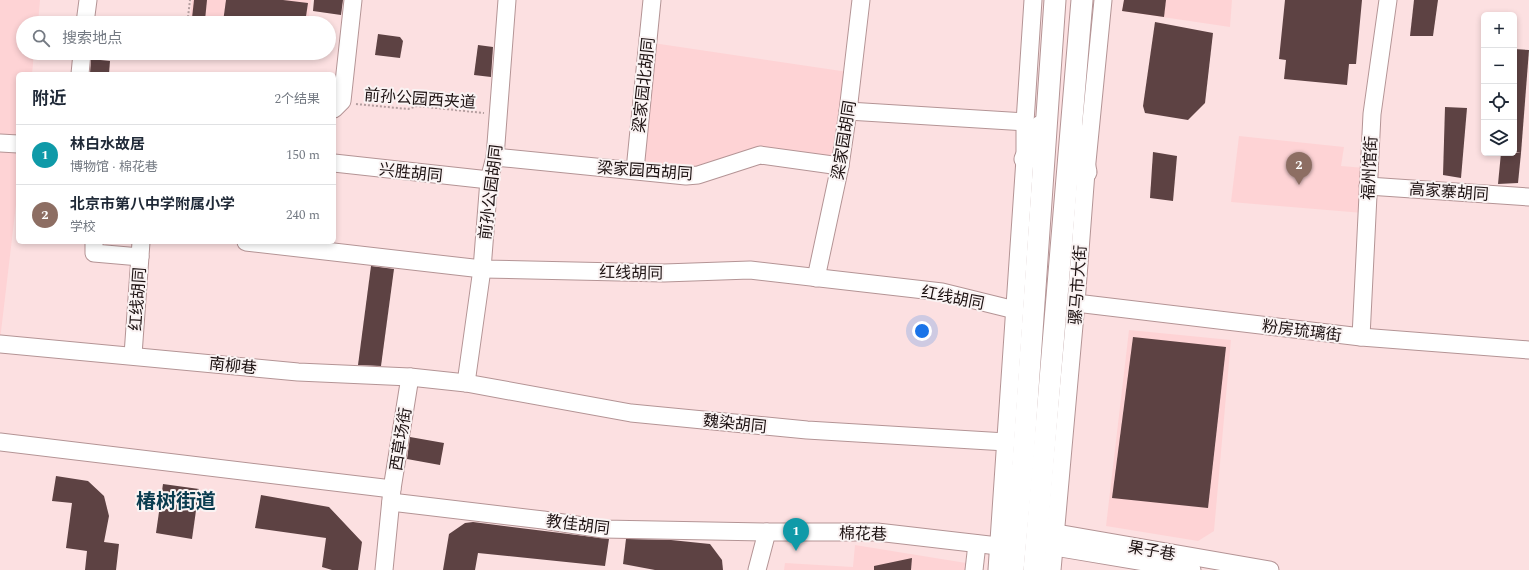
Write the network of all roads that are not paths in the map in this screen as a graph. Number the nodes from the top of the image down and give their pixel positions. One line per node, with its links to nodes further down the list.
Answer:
1 (88, 0): 11 (street)
2 (353, 0): 14 (street)
3 (507, 0): 21 (street, 前孙公园胡同)
4 (652, 0): 25 (street, 梁家园北胡同)
5 (861, 0): 15 (street, 梁家园胡同)
6 (1033, 0): 18 (street)
7 (1055, 0): 17 (main road)
8 (1082, 0): 16 (main road, 骡马市大街)
9 (1103, 0): 26 (street, 骡马市大街)
10 (1388, 0): 28 (street, 福州馆街)
11 (86, 16)
12 (81, 60): 13 (street)
13 (80, 72)
14 (337, 106)
15 (848, 111): 18 (street); 24 (street, 梁家园胡同)
16 (1074, 112): 26 (main road); 56 (main road, 骡马市大街)
17 (1046, 114): 22 (main road); 55 (main road)
18 (1025, 122): 22 (street)
19 (0, 143): 20 (street)
20 (16, 144)
21 (495, 157): 25 (street, 梁家园西胡同); 27 (street, 前孙公园胡同)
22 (1025, 159): 36 (street)
23 (336, 163): 27 (street, 兴胜胡同)
24 (840, 166): 25 (street, 梁家园西胡同); 34 (street, 梁家园胡同)
25 (635, 170)
26 (1086, 172): 35 (street, 骡马市大街)
27 (489, 180): 33 (street, 前孙公园胡同)
28 (1368, 186): 29 (street, 高家寨胡同); 37 (street, 福州馆街)
29 (1529, 196)
30 (94, 244): 32 (street)
31 (263, 244): 33 (street, 红线胡同)
32 (141, 249): 40 (street, 红线胡同)
33 (482, 270): 34 (street, 红线胡同); 42 (street, 前孙公园胡同)
34 (816, 278): 36 (street, 红线胡同)
35 (1076, 303): 37 (street, 粉房琉璃街); 47 (street, 骡马市大街)
36 (1014, 310): 44 (street)
37 (1361, 337): 39 (street, 粉房琉璃街)
38 (0, 344): 40 (street, 南柳巷)
39 (1529, 350)
40 (133, 355): 41 (street, 南柳巷)
41 (410, 377): 42 (street, 南柳巷); 45 (street, 西草场街)
42 (466, 383): 44 (street, 魏染胡同)
43 (0, 442): 45 (street, 教佳胡同)
44 (1006, 442): 49 (street)
45 (392, 496): 46 (street, 教佳胡同); 51 (street, 西草场街)
46 (767, 532): 48 (street, 棉花巷); 52 (street)
47 (1056, 540): 50 (street, 果子巷); 57 (street, 骡马市大街); 58 (street, 果子巷)
48 (977, 544): 49 (street, 棉花巷); 53 (street)
49 (998, 546): 54 (street)
50 (1232, 568): 59 (street, 果子巷)
51 (384, 570)
52 (757, 570)
53 (974, 570)
54 (997, 570)
55 (1013, 570)
56 (1034, 570)
57 (1052, 570)
58 (1192, 570)
59 (1270, 570)

